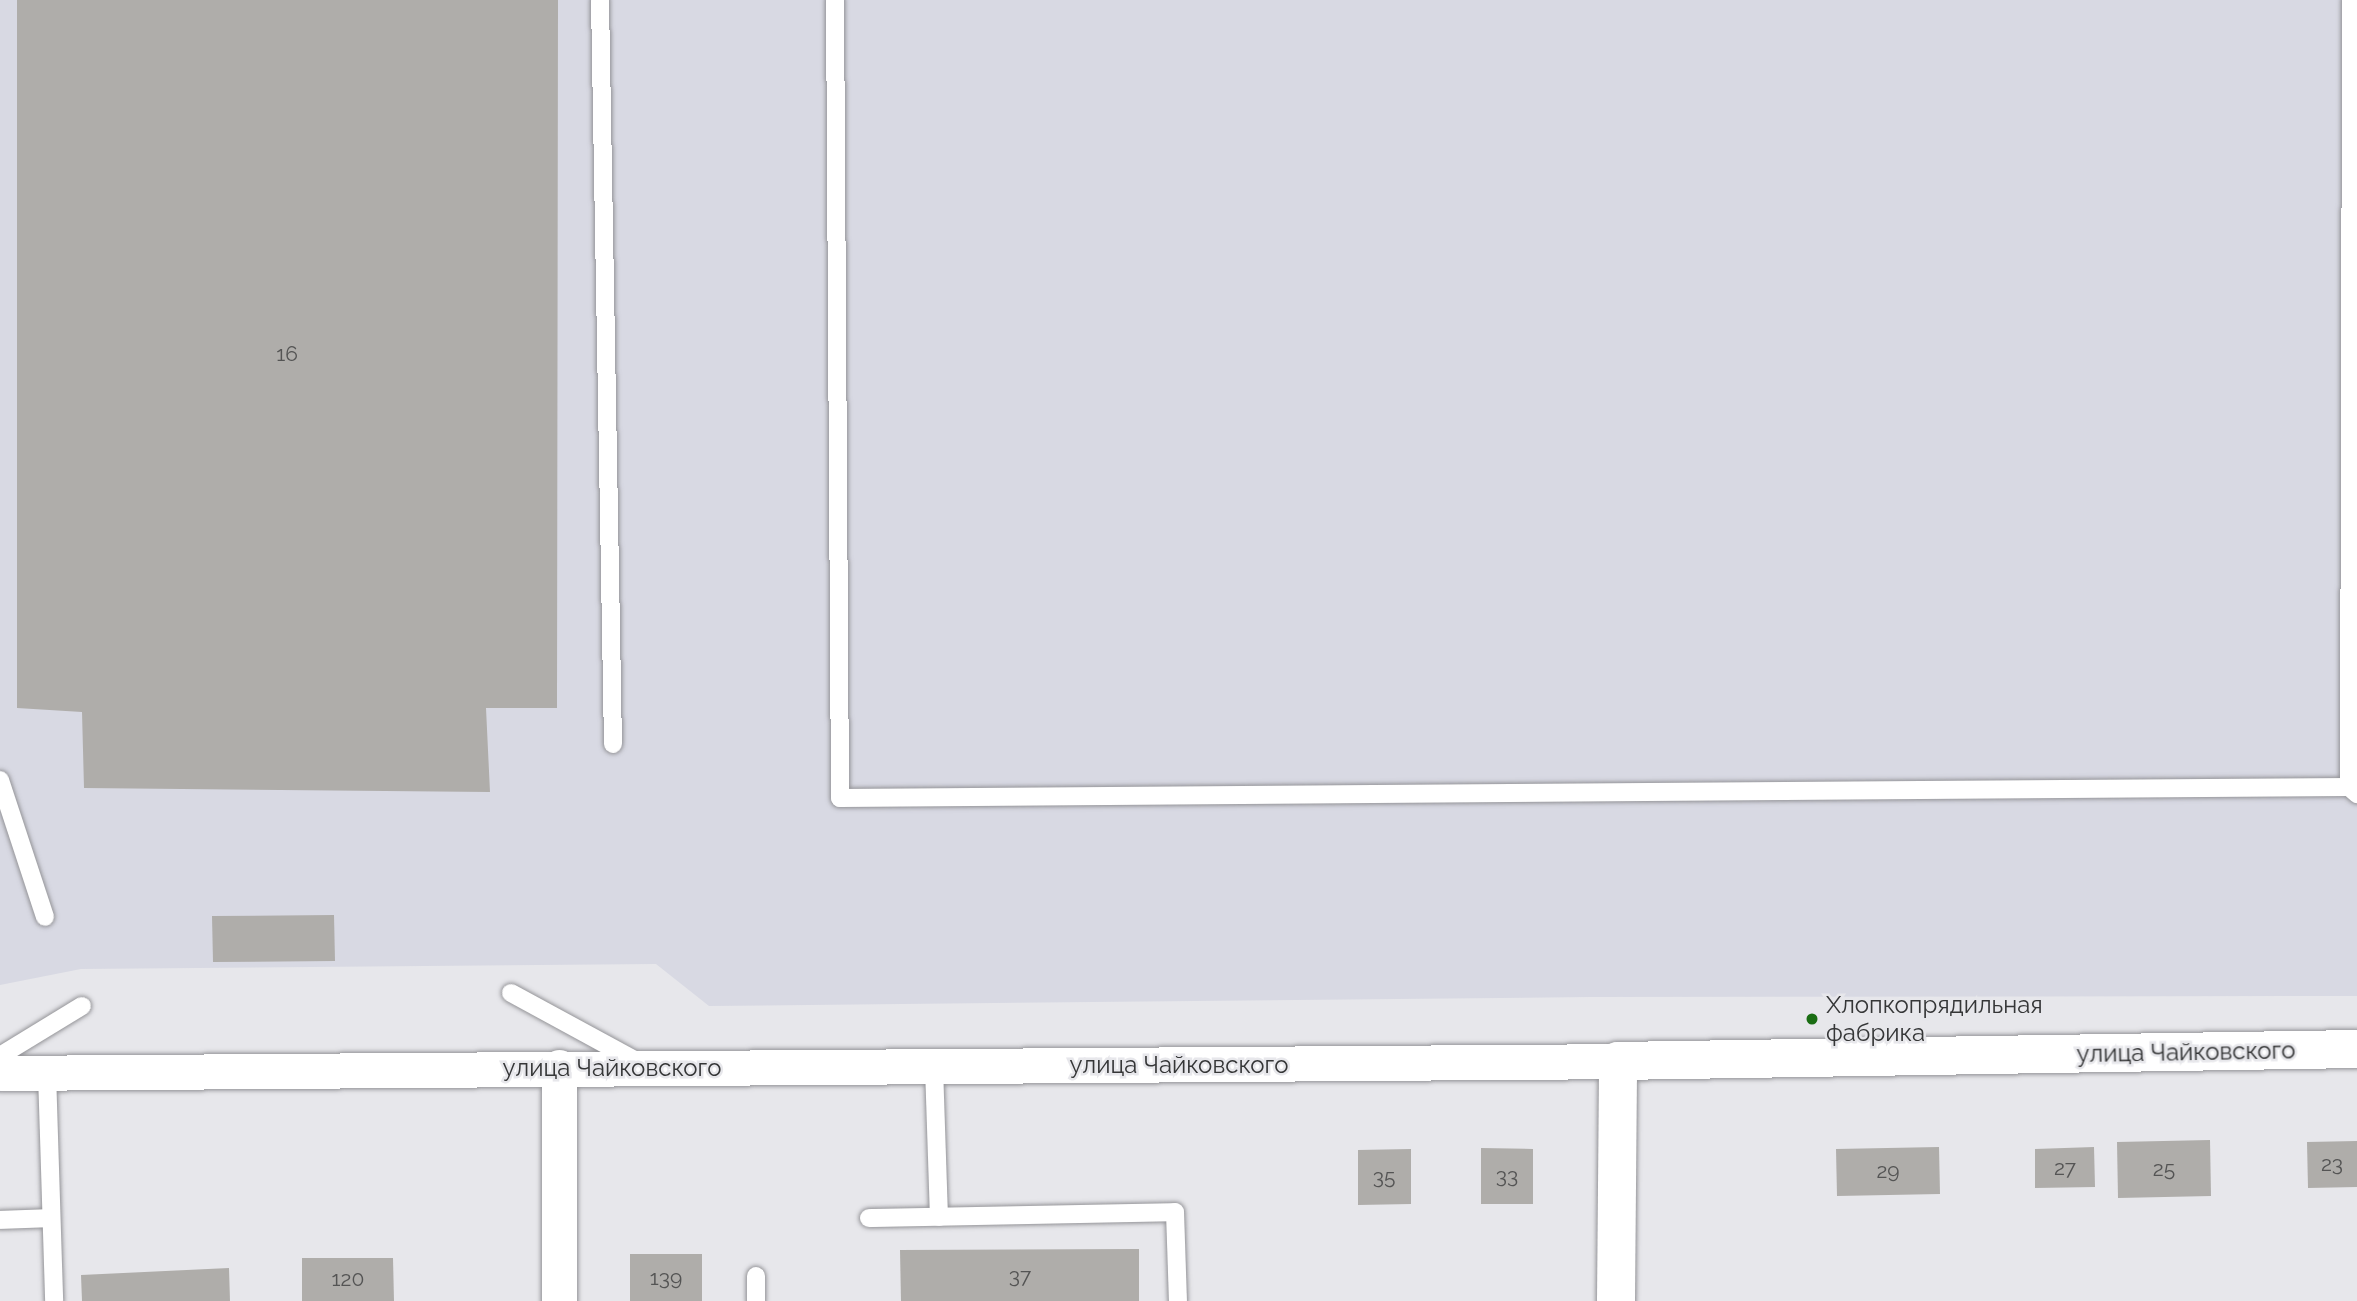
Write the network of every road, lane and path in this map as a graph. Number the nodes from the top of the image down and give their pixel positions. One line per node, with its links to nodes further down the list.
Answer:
1 (600, 0): 4 (lane)
2 (835, 0): 6 (lane)
3 (2351, 0): 6 (lane)
4 (613, 744)
5 (0, 780): 7 (lane)
6 (2353, 790)
7 (45, 917)
8 (511, 993): 15 (lane)
9 (82, 1006): 11 (lane)
10 (2357, 1049): 12 (main road, улица Чайковского)
11 (0, 1056)
12 (1618, 1061): 14 (street, улица Чайковского); 27 (main road)
13 (559, 1067): 15 (street, улица Чайковского); 17 (street, улица Чайковского); 24 (street)
14 (934, 1067): 15 (street, улица Чайковского); 18 (lane)
15 (650, 1069)
16 (0, 1073): 17 (street, улица Чайковского)
17 (47, 1073): 19 (lane)
18 (939, 1217): 20 (lane); 26 (lane)
19 (51, 1218): 21 (lane); 23 (lane)
20 (869, 1218)
21 (0, 1220)
22 (756, 1276): 25 (lane)
23 (54, 1301)
24 (558, 1301)
25 (756, 1301)
26 (1178, 1301)
27 (1616, 1301)

